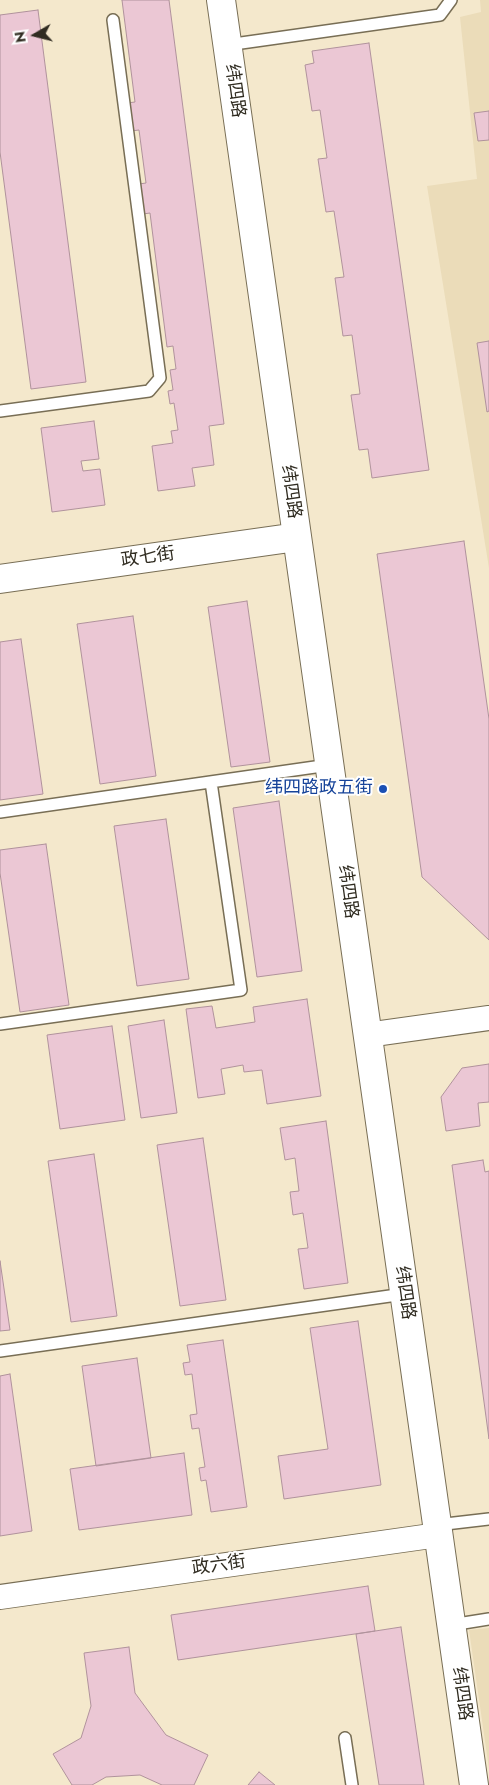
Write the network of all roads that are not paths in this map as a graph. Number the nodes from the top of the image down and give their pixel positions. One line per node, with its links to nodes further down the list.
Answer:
1 (221, 0): 4 (street, 纬四路)
2 (452, 0): 4 (lane)
3 (113, 20): 5 (lane)
4 (227, 45): 6 (street, 纬四路)
5 (0, 411)
6 (297, 537): 7 (street, 政七街); 8 (street, 纬四路)
7 (0, 579)
8 (329, 765): 9 (lane); 13 (street, 纬四路)
9 (212, 782): 10 (lane); 12 (lane)
10 (0, 812)
11 (489, 1018): 13 (street)
12 (0, 1024)
13 (367, 1035): 14 (street, 纬四路)
14 (404, 1294): 15 (lane); 17 (street, 纬四路)
15 (0, 1351)
16 (489, 1519): 17 (lane)
17 (438, 1530): 18 (street, 政六街); 20 (street, 纬四路)
18 (0, 1596)
19 (489, 1620): 20 (lane)
20 (451, 1625): 23 (street, 纬四路)
21 (346, 1738): 22 (lane)
22 (352, 1785)
23 (474, 1785)

